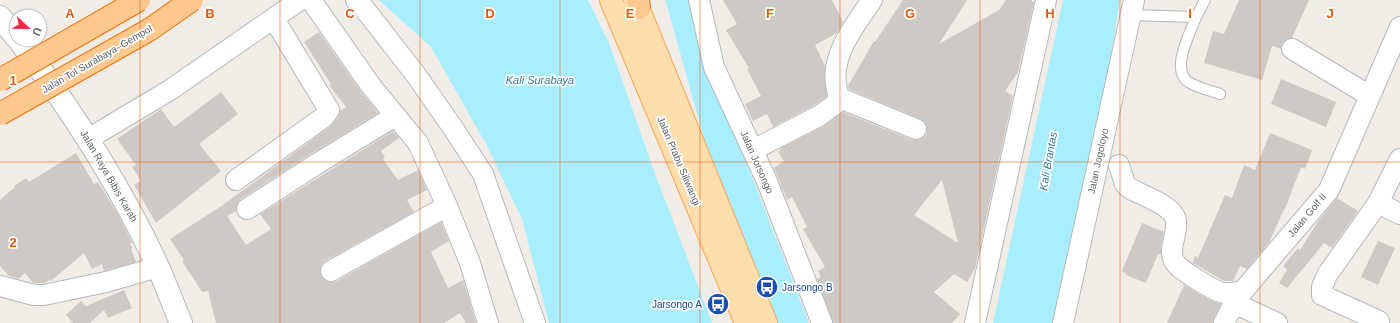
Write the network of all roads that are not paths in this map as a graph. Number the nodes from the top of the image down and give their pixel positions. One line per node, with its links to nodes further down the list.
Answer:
1 (139, 0): 18 (highway, bridge)
2 (192, 0): 22 (highway, Jalan Tol Surabaya–Gempol, bridge)
3 (300, 0): 14 (street)
4 (310, 0): 23 (street)
5 (356, 0): 41 (street)
6 (611, 0): 42 (main road, Jalan Prabu Siliwangi)
7 (699, 0): 26 (street, Jalan Jorsongo)
8 (872, 0): 21 (street)
9 (1046, 0): 45 (street)
10 (1205, 0): 13 (lane)
11 (637, 3): 43 (main road, Jalan Prabu Siliwangi)
12 (1132, 7): 13 (lane); 46 (street, Jalan Jogoloyo)
13 (1196, 17): 19 (lane)
14 (274, 19): 25 (street); 29 (street)
15 (1400, 27): 20 (street, Jalan Golf II)
16 (22, 48): 25 (main road, Jalan Raya Bibis Karah)
17 (1292, 49): 20 (street)
18 (0, 80)
19 (1220, 94)
20 (1370, 96): 37 (street, Jalan Golf II)
21 (840, 98): 24 (street); 26 (street)
22 (0, 114)
23 (396, 116): 31 (street); 32 (street)
24 (916, 129)
25 (88, 139): 34 (main road, Jalan Raya Bibis Karah)
26 (754, 150): 44 (street, Jalan Jorsongo)
27 (1400, 160): 30 (street)
28 (1120, 165): 37 (street)
29 (236, 180)
30 (1378, 203): 33 (street); 38 (street)
31 (447, 206): 35 (street); 40 (street)
32 (247, 209)
33 (1400, 214)
34 (158, 267): 36 (street); 39 (main road, Jalan Raya Bibis Karah)
35 (331, 271)
36 (0, 286)
37 (1238, 297): 47 (street, Jalan Golf II); 48 (street)
38 (1379, 321)
39 (181, 323)
40 (488, 323)
41 (535, 323)
42 (746, 323)
43 (766, 323)
44 (822, 323)
45 (975, 323)
46 (1063, 323)
47 (1224, 323)
48 (1277, 323)

